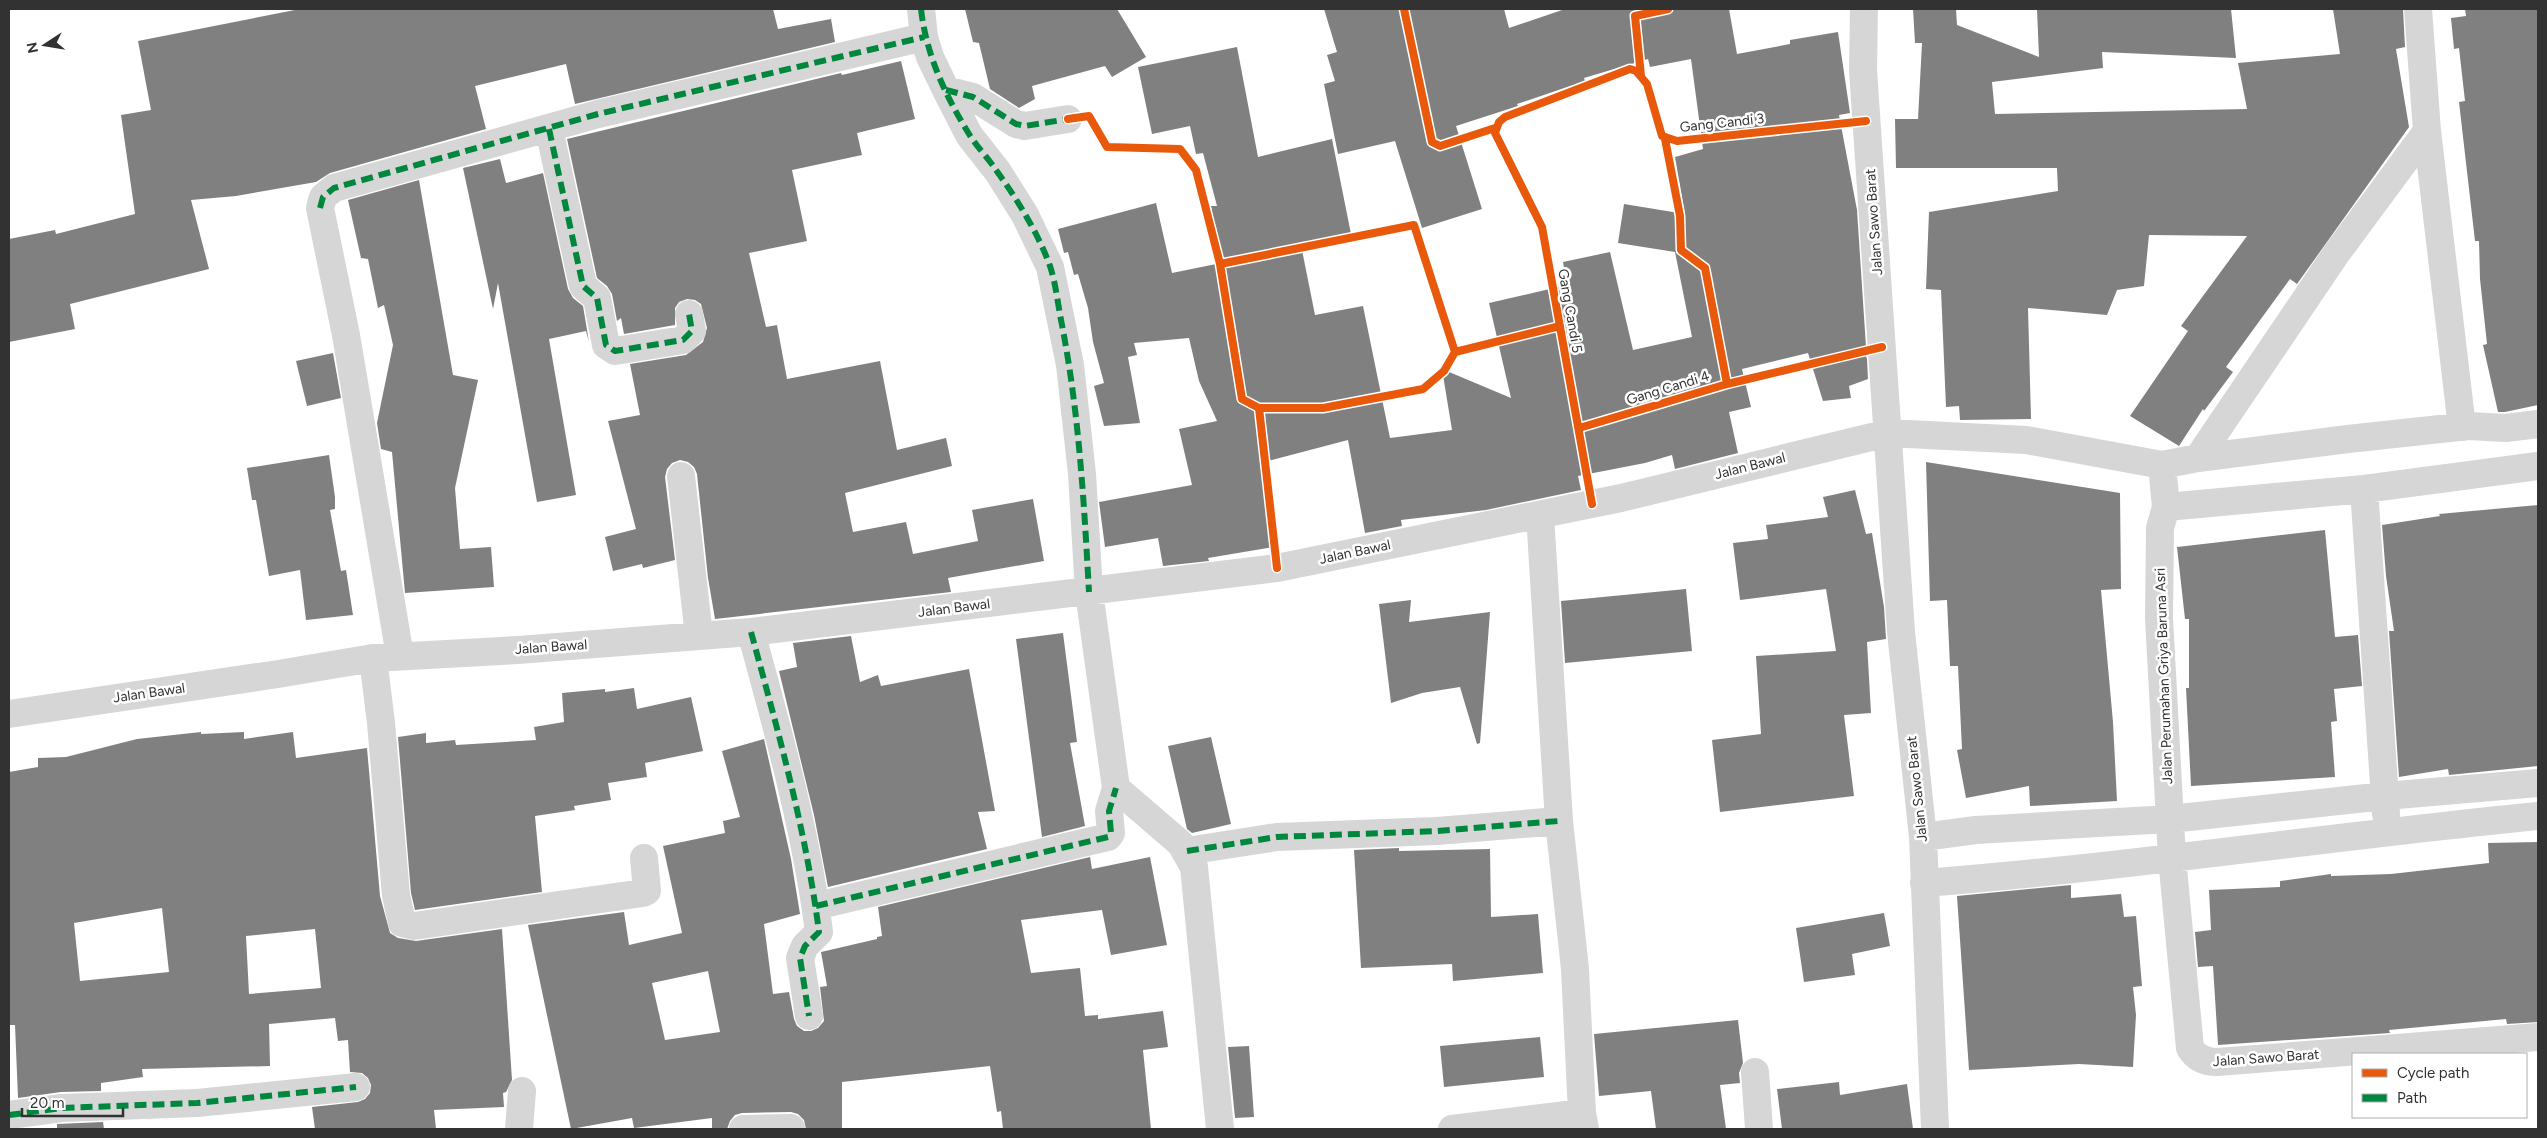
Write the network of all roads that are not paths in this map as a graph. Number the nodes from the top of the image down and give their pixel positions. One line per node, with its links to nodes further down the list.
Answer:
1 (921, 9): 4 (street)
2 (1864, 9): 12 (street, Jalan Sawo Barat)
3 (2418, 9): 8 (street)
4 (924, 37): 5 (street); 7 (street)
5 (957, 93): 6 (street); 19 (street)
6 (1068, 119)
7 (549, 129): 9 (street); 22 (street)
8 (2427, 132): 11 (street); 13 (street)
9 (689, 314)
10 (2538, 424): 11 (street)
11 (2462, 427): 13 (street)
12 (1889, 439): 16 (street, Jalan Bawal); 18 (street, Jalan Bawal); 32 (street, Jalan Sawo Barat)
13 (2198, 458): 16 (street)
14 (2538, 466): 17 (street)
15 (681, 476): 21 (street)
16 (2164, 487): 17 (street); 29 (street, Jalan Perumahan Griya Baruna Asri)
17 (2364, 489): 27 (street)
18 (1541, 533): 19 (street, Jalan Bawal); 30 (street)
19 (1076, 593): 20 (street, Jalan Bawal); 26 (street)
20 (751, 632): 21 (street, Jalan Bawal); 37 (street)
21 (699, 636): 22 (street, Jalan Bawal)
22 (400, 656): 23 (street, Jalan Bawal)
23 (373, 658): 24 (street, Jalan Bawal); 34 (street)
24 (9, 714)
25 (2538, 783): 27 (street)
26 (1116, 788): 33 (street); 37 (street)
27 (2385, 796): 29 (street); 31 (street)
28 (2538, 816): 31 (street)
29 (2170, 819): 32 (street); 35 (street, Jalan Perumahan Griya Baruna Asri)
30 (1559, 821): 33 (street); 44 (street)
31 (2387, 831): 35 (street)
32 (1923, 837): 36 (street, Jalan Sawo Barat)
33 (1187, 851): 48 (street)
34 (644, 858)
35 (2172, 858): 36 (street); 39 (street, Jalan Sawo Barat)
36 (1924, 883): 51 (street, Jalan Sawo Barat)
37 (816, 906): 38 (street)
38 (809, 1016)
39 (2538, 1038)
40 (1755, 1072): 50 (street)
41 (356, 1087): 43 (street)
42 (522, 1091): 46 (street)
43 (9, 1115)
44 (1583, 1121): 49 (street)
45 (791, 1128): 47 (street)
46 (519, 1129)
47 (743, 1129)
48 (1220, 1129)
49 (1452, 1129)
50 (1759, 1129)
51 (1935, 1129)

